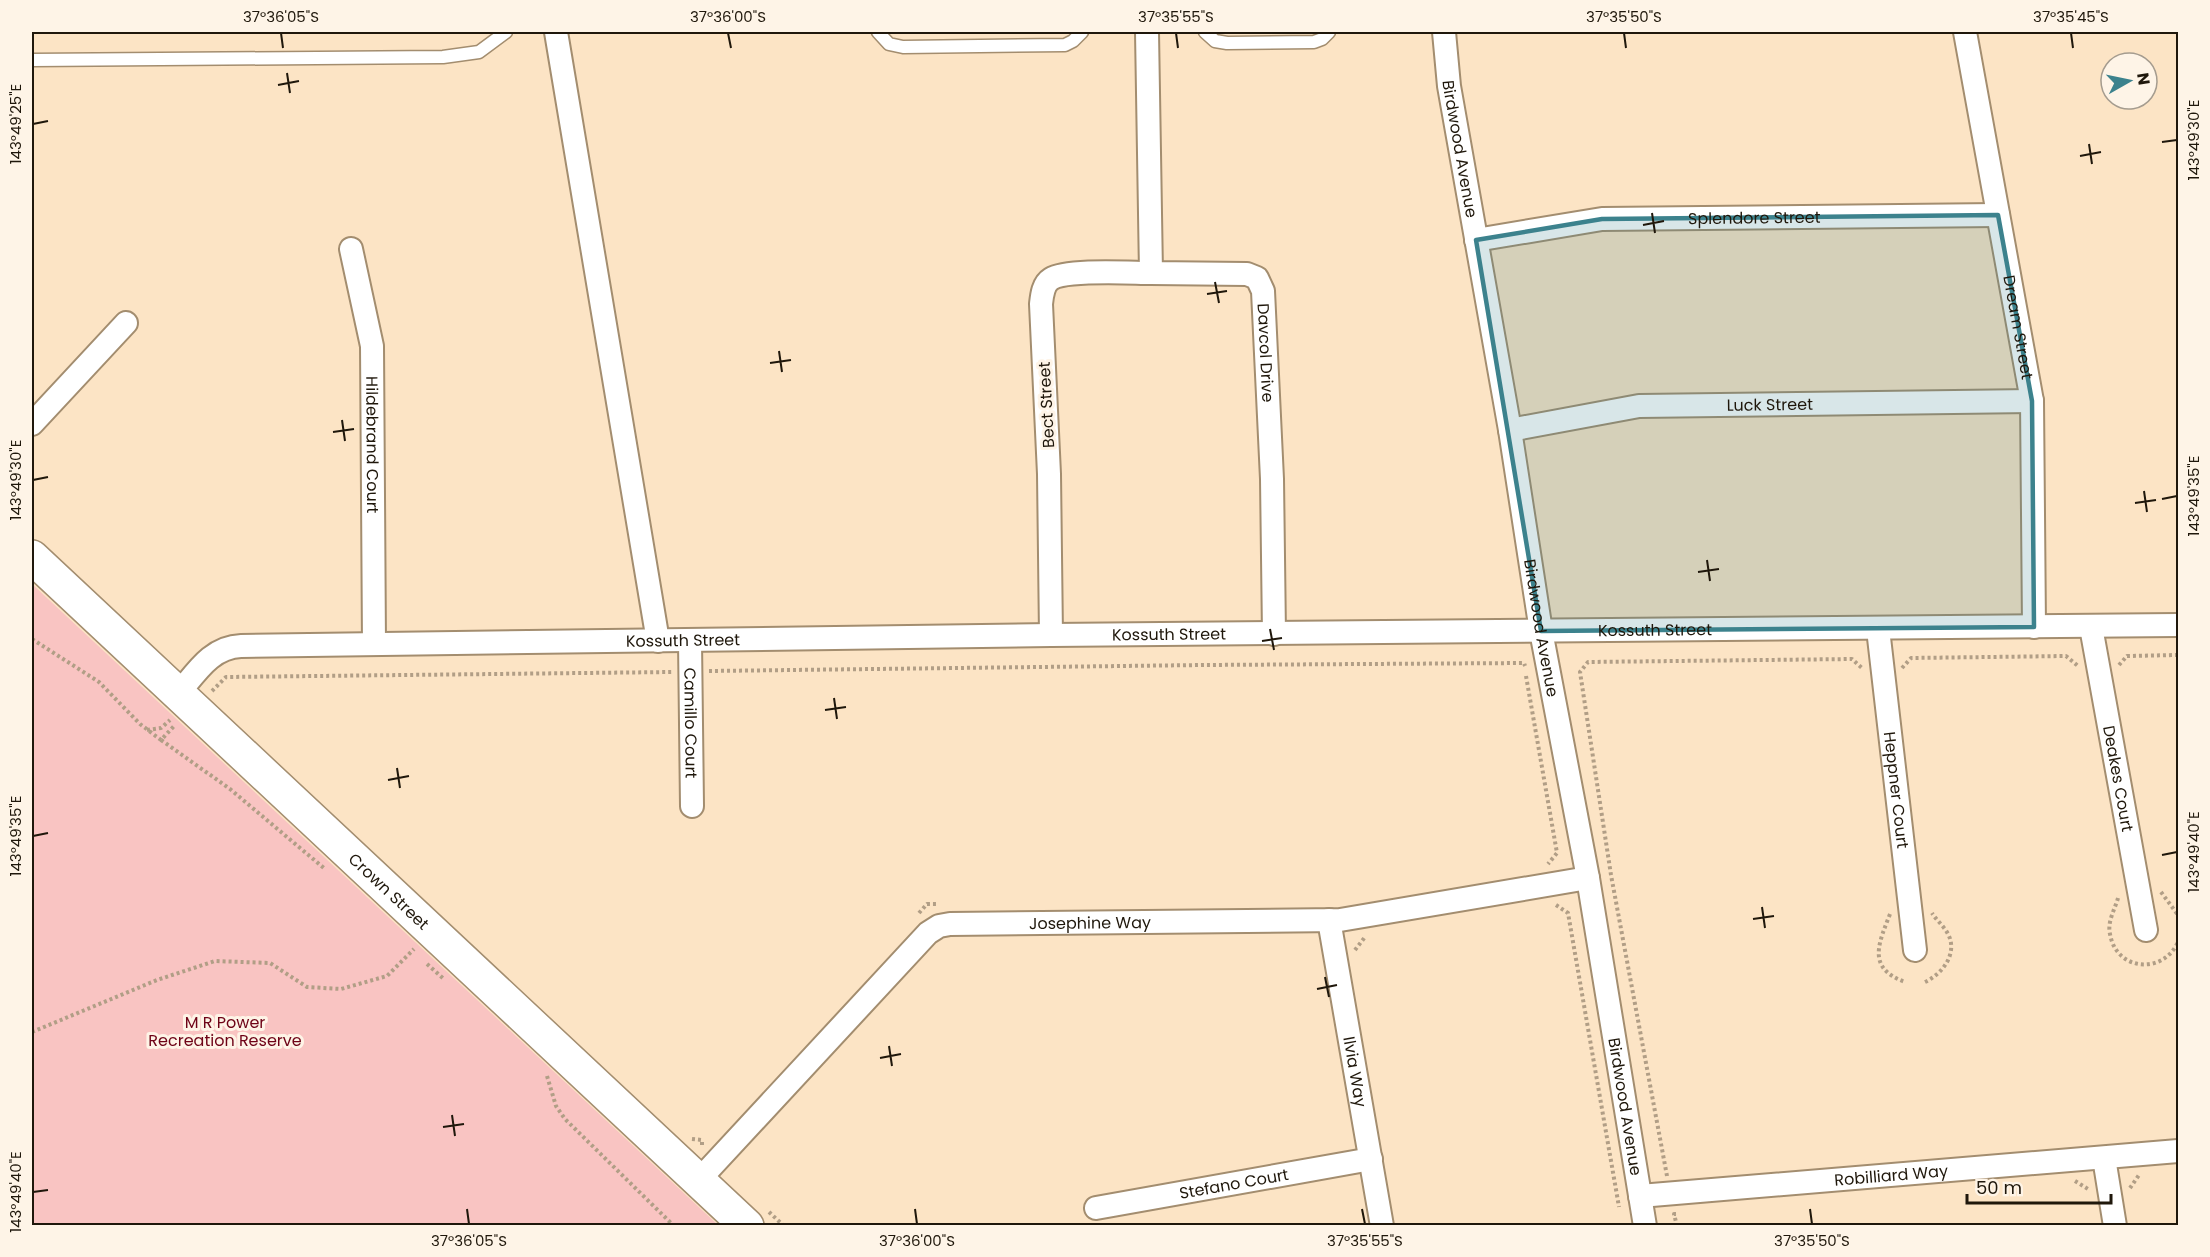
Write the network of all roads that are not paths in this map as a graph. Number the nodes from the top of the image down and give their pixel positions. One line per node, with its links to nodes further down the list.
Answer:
1 (506, 32): 10 (lane)
2 (555, 32): 27 (street)
3 (878, 32): 4 (lane)
4 (1082, 32)
5 (1147, 32): 14 (street)
6 (1205, 32): 7 (lane)
7 (1329, 32)
8 (1444, 32): 12 (street, Birdwood Avenue)
9 (1965, 32): 11 (street, Dream Street)
10 (32, 60)
11 (1998, 215): 12 (street, Splendore Street); 16 (street, Dream Street)
12 (1476, 240): 18 (street, Birdwood Avenue)
13 (351, 249): 29 (street, Hildebrand Court)
14 (1151, 273): 25 (street, Davcol Drive); 26 (street, Bect Street)
15 (126, 323): 17 (street)
16 (2032, 401): 18 (street, Luck Street); 21 (street, Dream Street)
17 (32, 424)
18 (1510, 430): 24 (street, Birdwood Avenue)
19 (32, 557): 30 (street, Crown Street)
20 (2178, 626): 22 (street, Kossuth Street)
21 (2034, 627): 22 (street, Kossuth Street); 23 (street, Kossuth Street)
22 (2091, 627): 34 (street, Deakes Court)
23 (1878, 629): 24 (street, Kossuth Street); 35 (street, Heppner Court)
24 (1541, 631): 25 (street, Kossuth Street); 32 (street, Birdwood Avenue)
25 (1274, 634): 26 (street, Kossuth Street)
26 (1051, 635): 28 (street, Kossuth Street)
27 (658, 641): 28 (street, Kossuth Street); 29 (street, Kossuth Street)
28 (690, 641): 31 (street, Camillo Court)
29 (374, 644): 30 (street, Kossuth Street)
30 (194, 698): 39 (street, Crown Street)
31 (692, 806)
32 (1588, 878): 33 (street, Josephine Way); 40 (street, Birdwood Avenue)
33 (1329, 920): 38 (street, Ilvia Way); 39 (street, Josephine Way)
34 (2146, 930)
35 (1915, 950)
36 (2178, 1151): 37 (street, Robilliard Way)
37 (2104, 1158): 40 (street, Robilliard Way); 45 (street)
38 (1371, 1159): 41 (street, Stefano Court); 43 (street, Ilvia Way)
39 (699, 1180): 42 (street, Crown Street)
40 (1629, 1198): 44 (street, Birdwood Avenue)
41 (1096, 1208)
42 (747, 1226)
43 (1382, 1226)
44 (1645, 1226)
45 (2115, 1226)

